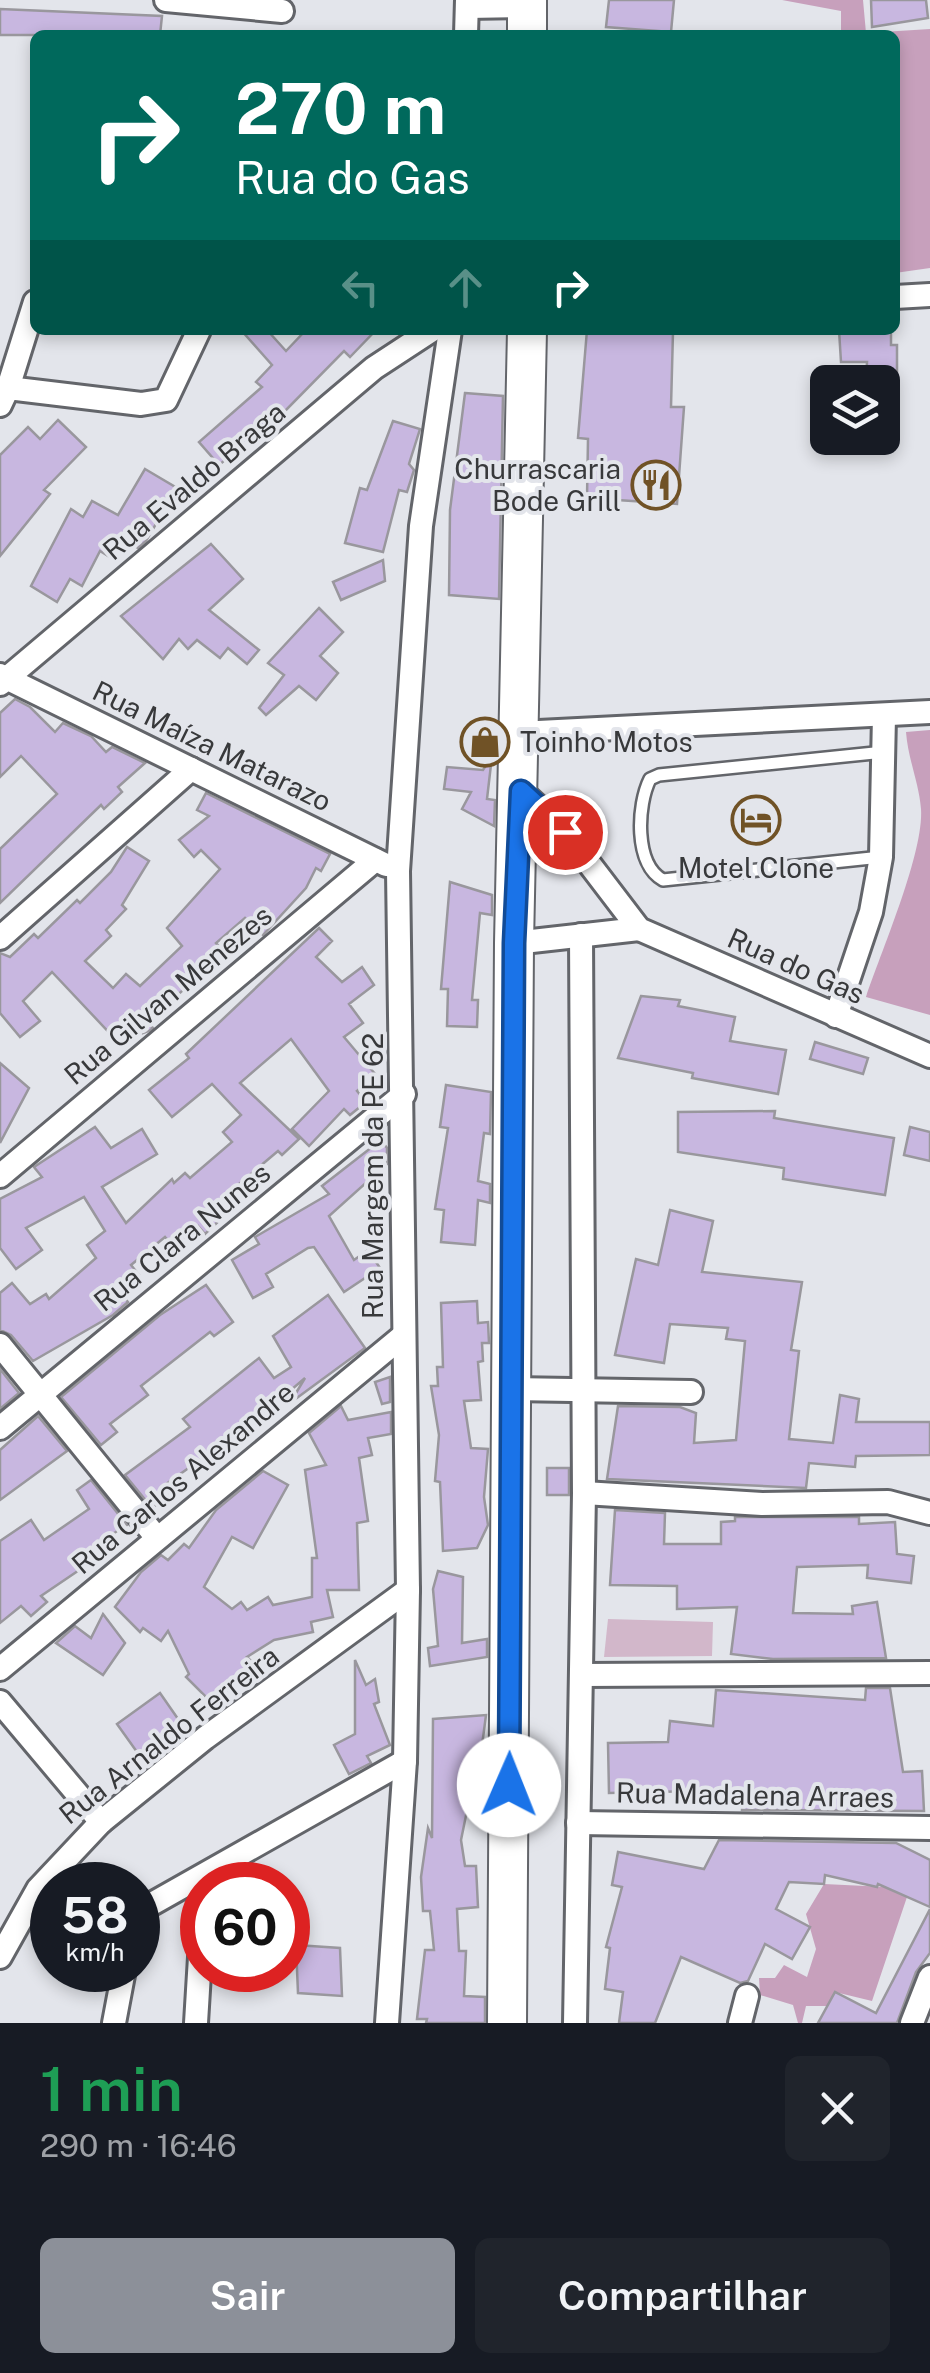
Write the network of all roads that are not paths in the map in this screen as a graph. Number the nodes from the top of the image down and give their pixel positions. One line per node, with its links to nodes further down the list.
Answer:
1 (166, 0): 3 (street)
2 (467, 4): 4 (street); 6 (street)
3 (282, 5): 5 (street)
4 (527, 14)
5 (280, 30)
6 (466, 30)
7 (930, 295): 8 (street)
8 (900, 297)
9 (30, 317): 14 (street)
10 (198, 335): 14 (street)
11 (424, 335): 15 (street, Rua Evaldo Braga)
12 (449, 335): 24 (street, Rua Margem da PE 62)
13 (527, 335): 18 (main road)
14 (4, 397)
15 (2, 679): 20 (street, Rua Maíza Matarazo)
16 (930, 712): 17 (street)
17 (884, 716): 18 (street); 19 (street)
18 (519, 733): 21 (main road)
19 (884, 752): 22 (street); 22 (lane)
20 (191, 768): 23 (street, Rua Maíza Matarazo); 27 (street)
21 (521, 791): 25 (street, Rua do Gas); 28 (main road)
22 (881, 857): 29 (street)
23 (375, 860): 24 (street, Rua Maíza Matarazo); 32 (street, Rua Gilvan Menezes)
24 (398, 872): 31 (street, Rua Margem da PE 62)
25 (639, 929): 26 (street, Rua do Gas); 29 (street, Rua do Gas)
26 (581, 935): 28 (street, Rua do Gas); 36 (street)
27 (0, 938)
28 (514, 943): 35 (main road)
29 (836, 1016): 30 (street, Rua do Gas)
30 (930, 1056)
31 (404, 1094): 33 (street, Rua Margem da PE 62); 37 (street, Rua Clara Nunes)
32 (0, 1176)
33 (404, 1335): 42 (street, Rua Carlos Alexandre); 43 (street, Rua Margem da PE 62)
34 (0, 1345): 37 (street)
35 (512, 1388): 36 (street); 61 (main road)
36 (582, 1390): 38 (street); 40 (street)
37 (42, 1392): 39 (street, Rua Clara Nunes); 42 (street)
38 (691, 1392)
39 (0, 1428)
40 (584, 1494): 41 (street); 46 (street)
41 (930, 1513)
42 (157, 1538): 44 (street, Rua Carlos Alexandre)
43 (408, 1590): 48 (street, Rua Margem da PE 62); 49 (street, Rua Arnaldo Ferreira)
44 (0, 1669)
45 (930, 1673): 46 (street)
46 (582, 1675): 50 (street)
47 (0, 1702): 49 (street)
48 (405, 1761): 52 (street); 60 (street, Rua Margem da PE 62)
49 (102, 1822): 53 (street, Rua Arnaldo Ferreira)
50 (578, 1822): 51 (street, Rua Madalena Arraes); 62 (street)
51 (930, 1828)
52 (235, 1862)
53 (0, 1958)
54 (930, 1977): 64 (street)
55 (120, 1992): 58 (street)
56 (198, 1992): 59 (street)
57 (747, 1996): 63 (street)
58 (114, 2023)
59 (196, 2023)
60 (387, 2023)
61 (507, 2023)
62 (575, 2023)
63 (740, 2023)
64 (912, 2023)

